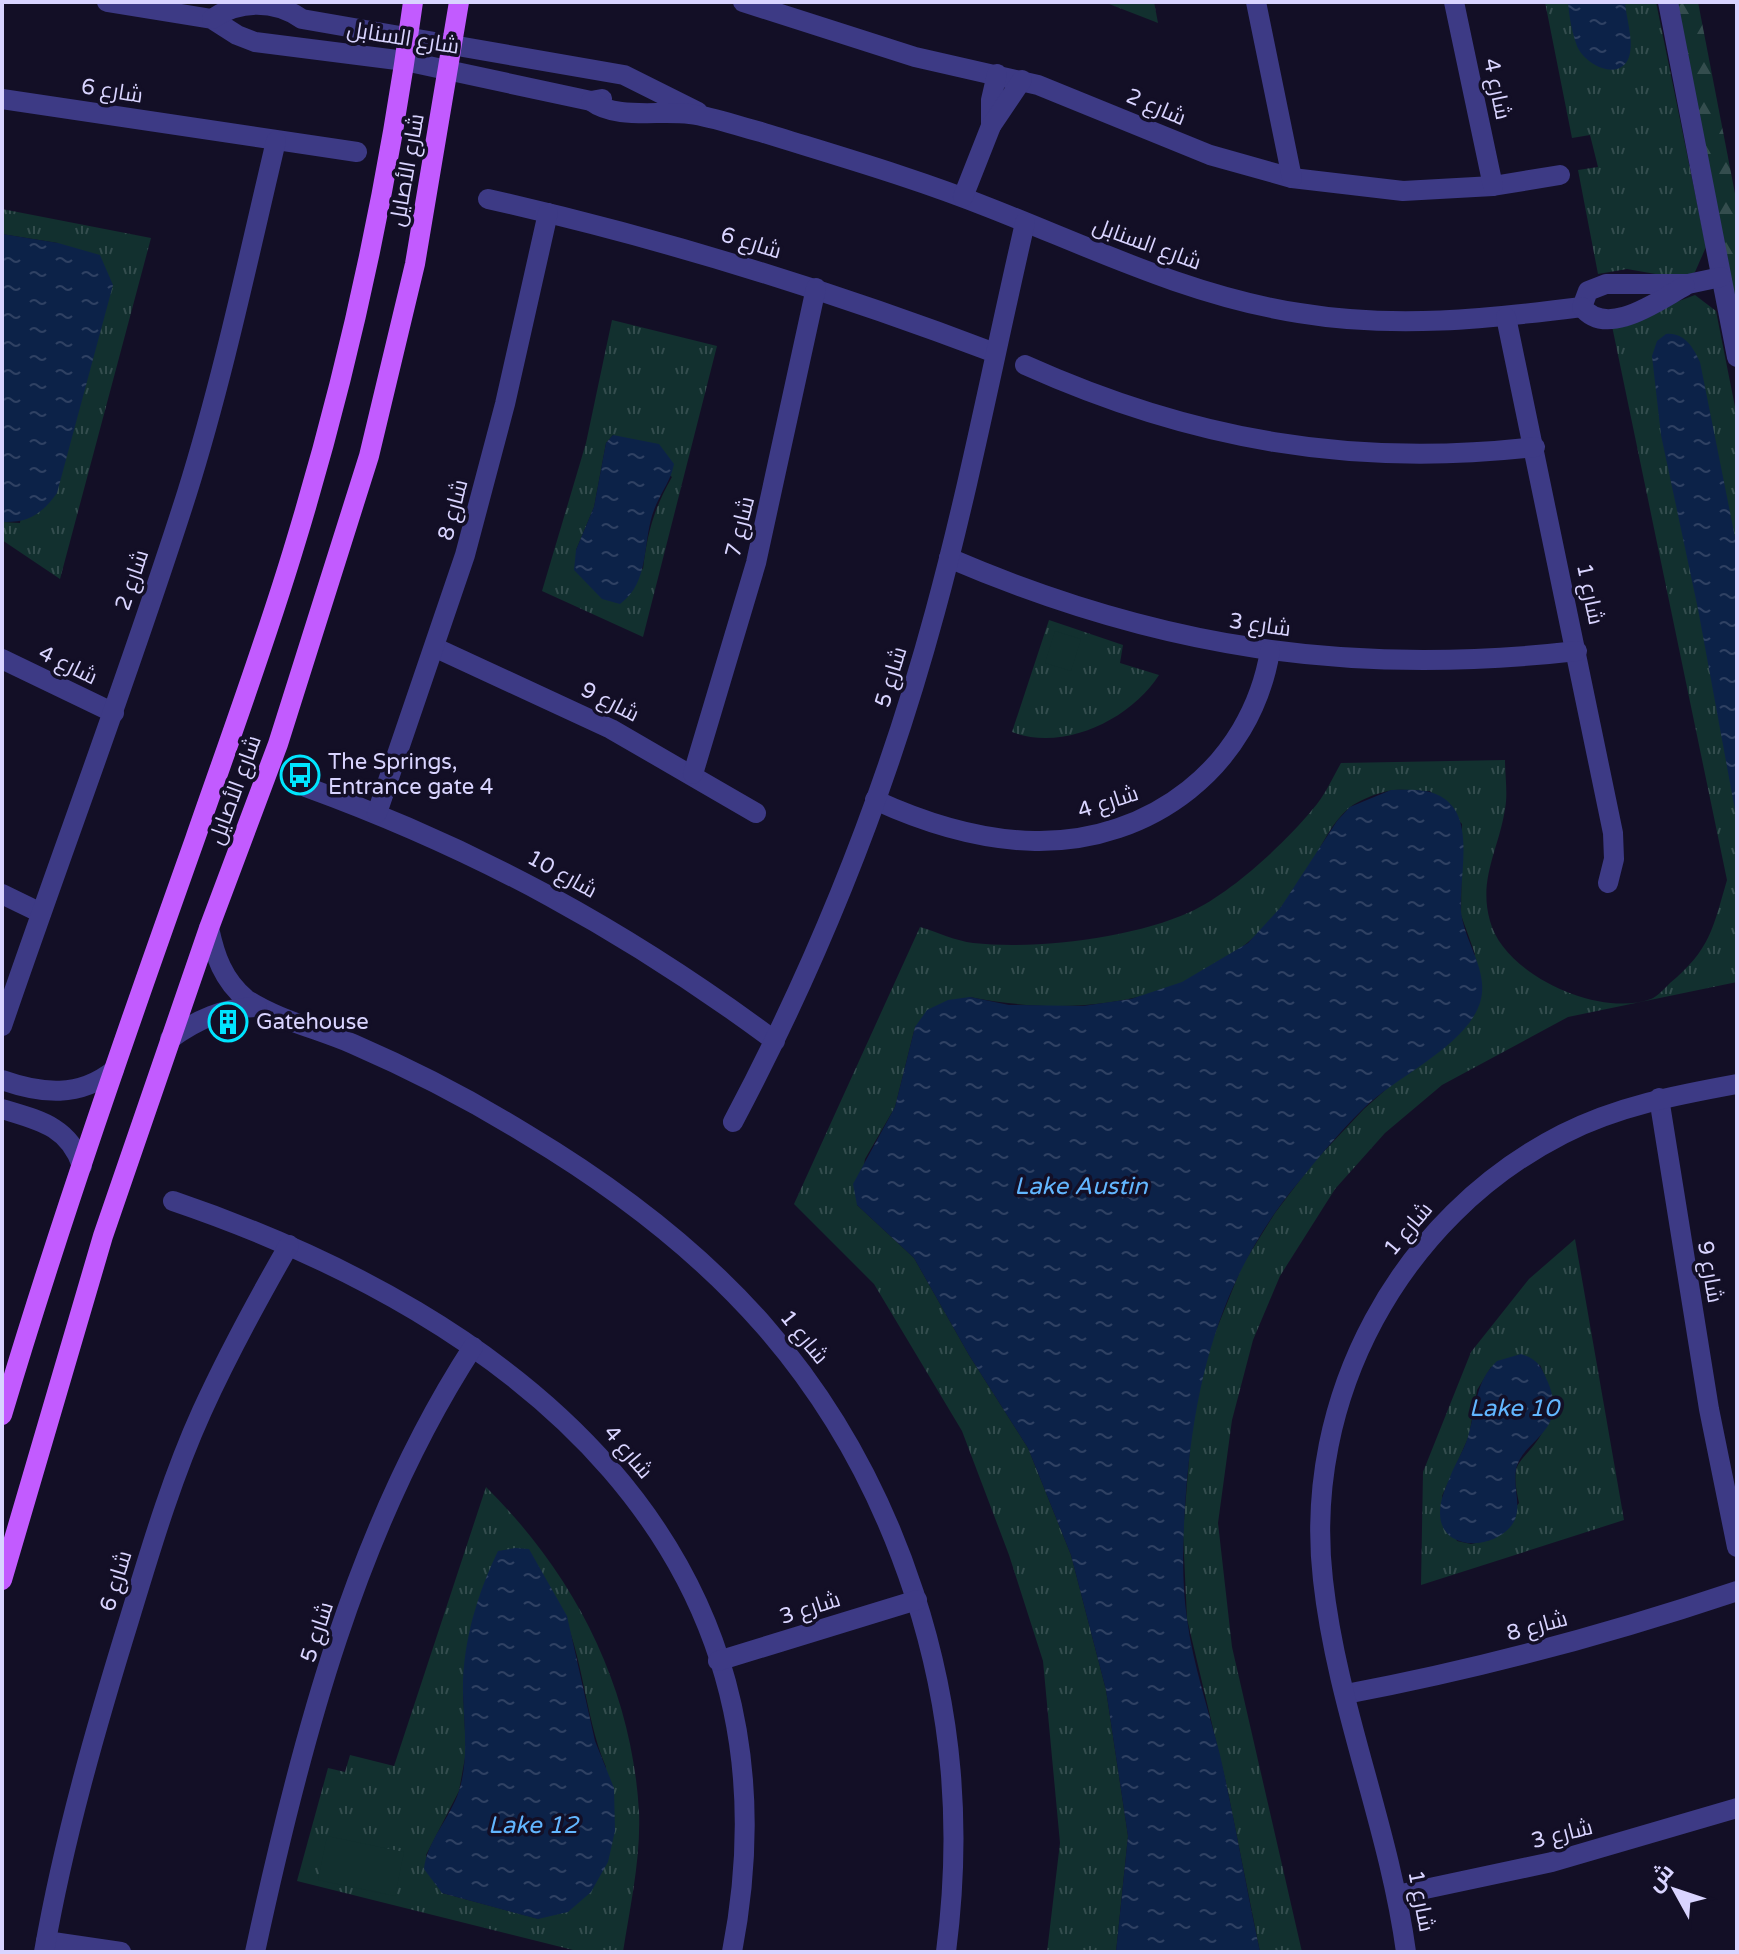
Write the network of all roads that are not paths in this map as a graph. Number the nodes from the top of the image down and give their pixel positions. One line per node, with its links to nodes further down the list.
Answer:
1 (107, 2): 9 (street, شارع السنابل)
2 (413, 2): 10 (main road, شارع الأصايل)
3 (459, 2): 11 (main road, شارع الأصايل)
4 (743, 2): 8 (street, شارع 2)
5 (1256, 2): 24 (street)
6 (1454, 2): 25 (street, شارع 4)
7 (1668, 2): 30 (street)
8 (786, 8): 14 (street, شارع 2)
9 (217, 16): 10 (street, شارع السنابل); 12 (street, شارع السنابل)
10 (408, 36): 11 (street, شارع السنابل); 12 (main road, شارع الأصايل)
11 (453, 45): 13 (main road, شارع الأصايل); 16 (street, شارع السنابل)
12 (405, 61): 13 (street, شارع السنابل); 61 (main road, شارع الأصايل)
13 (449, 69): 18 (street, شارع السنابل); 55 (main road, شارع الأصايل)
14 (997, 74): 15 (street, شارع 2); 20 (street)
15 (1022, 80): 20 (street); 24 (street, شارع 2)
16 (649, 85): 18 (street); 19 (street, شارع السنابل)
17 (2, 99): 21 (street, شارع 6)
18 (642, 111): 19 (street, شارع السنابل)
19 (713, 118): 26 (street, شارع السنابل)
20 (991, 126): 26 (street)
21 (276, 141): 22 (street, شارع 6); 46 (street, شارع 2)
22 (357, 152)
23 (1560, 175): 25 (street, شارع 2)
24 (1292, 178): 25 (street, شارع 2)
25 (1493, 186)
26 (963, 197): 29 (street, شارع السنابل)
27 (488, 199): 28 (street, شارع 6)
28 (548, 213): 33 (street, شارع 6); 42 (street, شارع 8)
29 (1025, 223): 36 (street, شارع السنابل); 37 (street, شارع 5)
30 (1721, 277): 32 (street, شارع السنابل); 38 (street)
31 (1630, 283): 32 (street, شارع السنابل); 34 (street, شارع السنابل); 35 (street)
32 (1688, 284): 35 (street, شارع السنابل)
33 (816, 288): 37 (street, شارع 6); 47 (street, شارع 7)
34 (1582, 307): 35 (street, شارع السنابل); 36 (street, شارع السنابل)
35 (1638, 311)
36 (1506, 317): 40 (street, شارع 1)
37 (995, 353): 41 (street, شارع 5)
38 (1737, 357)
39 (1025, 365): 40 (street)
40 (1535, 447): 44 (street, شارع 1)
41 (949, 558): 43 (street, شارع 3); 49 (street, شارع 5)
42 (436, 648): 47 (street, شارع 9); 50 (street, شارع 8)
43 (1270, 651): 44 (street, شارع 3); 49 (street, شارع 4)
44 (1577, 651): 52 (street, شارع 1)
45 (2, 659): 46 (street, شارع 4)
46 (114, 713): 54 (street, شارع 2)
47 (693, 774): 51 (street, شارع 9)
48 (306, 787): 50 (street, شارع 10)
49 (875, 800): 59 (street, شارع 5)
50 (377, 813): 59 (street, شارع 10)
51 (756, 813)
52 (1608, 883)
53 (2, 894): 54 (street)
54 (41, 913): 57 (street, شارع 2)
55 (209, 928): 56 (street, شارع 1); 58 (main road, شارع الأصايل)
56 (257, 1007): 58 (street, شارع 1); 77 (street, شارع 1)
57 (2, 1026)
58 (170, 1039): 75 (main road, شارع الأصايل)
59 (775, 1041): 68 (street, شارع 5)
60 (2, 1068): 64 (street)
61 (114, 1070): 64 (street); 69 (main road, شارع الأصايل)
62 (2, 1080): 64 (street)
63 (1737, 1084): 65 (street, شارع 1)
64 (56, 1091): 67 (street)
65 (1659, 1098): 74 (street, شارع 9); 79 (street, شارع 1)
66 (2, 1109): 67 (street)
67 (46, 1122): 69 (street)
68 (733, 1122)
69 (82, 1166): 73 (main road, شارع الأصايل)
70 (173, 1201): 71 (street, شارع 4)
71 (289, 1245): 72 (street, شارع 4); 82 (street, شارع 6)
72 (473, 1347): 78 (street, شارع 4); 84 (street, شارع 5)
73 (2, 1415)
74 (1737, 1547)
75 (2, 1580)
76 (1737, 1591): 79 (street, شارع 8)
77 (917, 1600): 78 (street, شارع 3); 86 (street, شارع 1)
78 (718, 1661): 85 (street, شارع 4)
79 (1346, 1694): 81 (street, شارع 1)
80 (1737, 1808): 81 (street, شارع 3)
81 (1397, 1895): 87 (street, شارع 1)
82 (45, 1947): 83 (street)
83 (121, 1952)
84 (255, 1952)
85 (732, 1952)
86 (946, 1952)
87 (1406, 1952)

